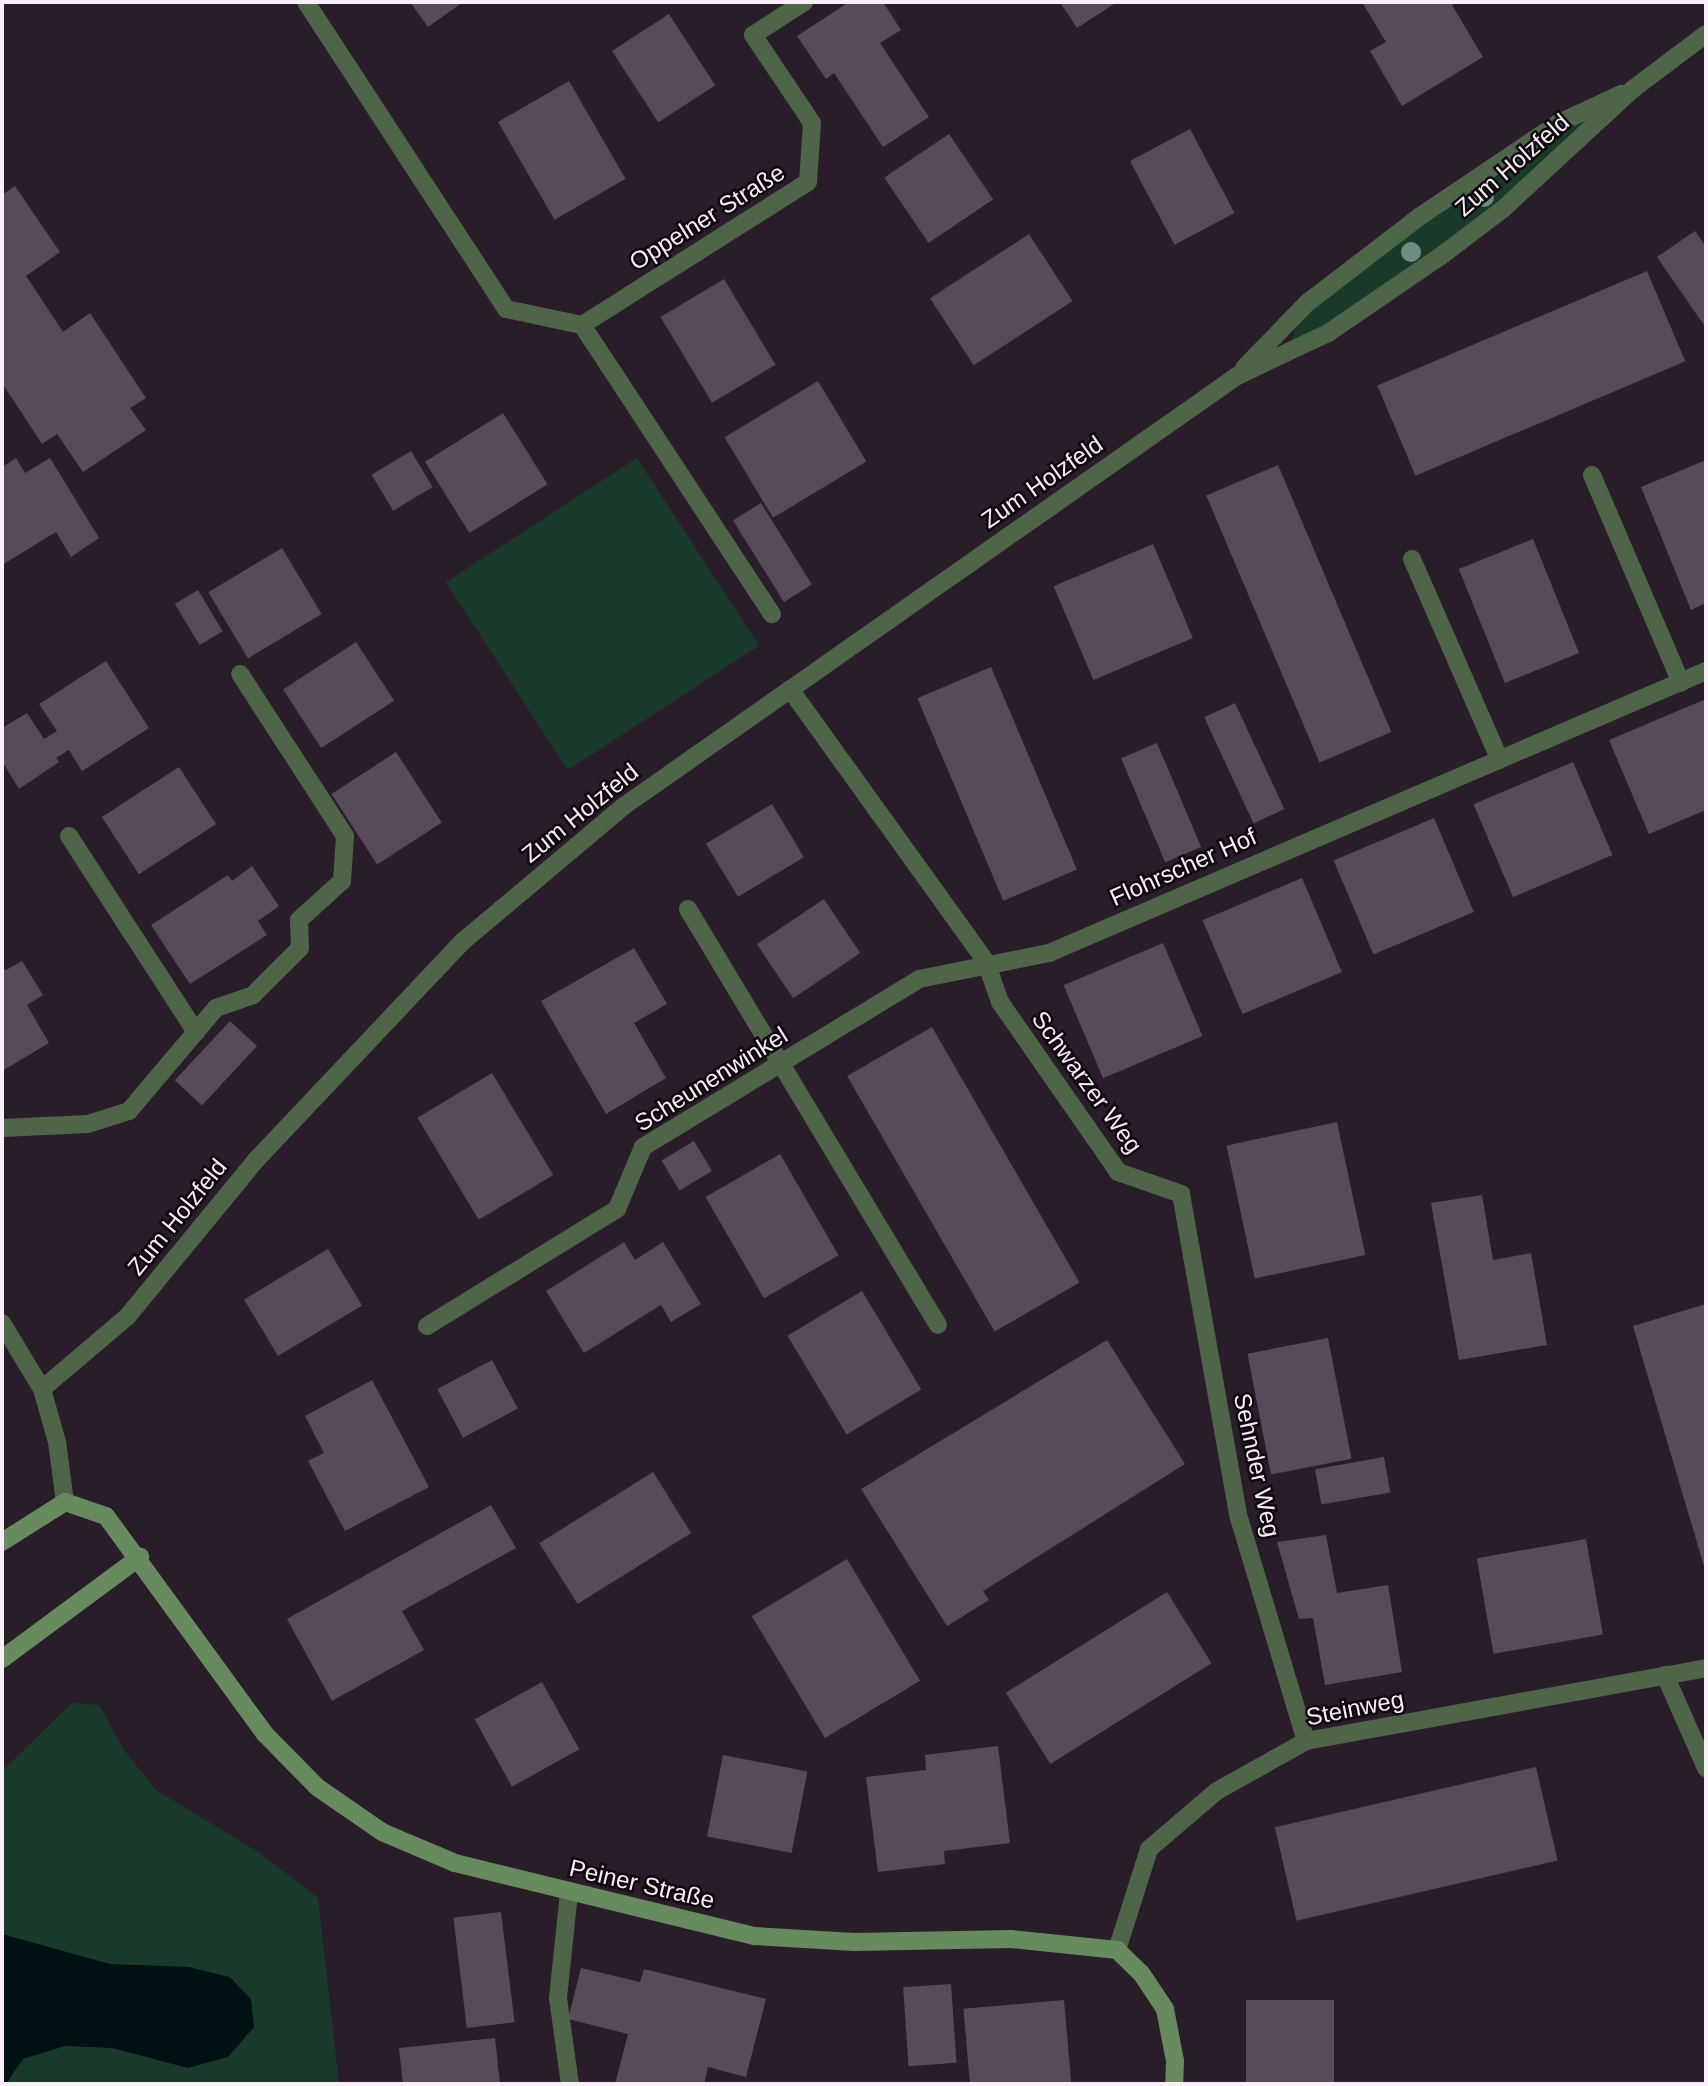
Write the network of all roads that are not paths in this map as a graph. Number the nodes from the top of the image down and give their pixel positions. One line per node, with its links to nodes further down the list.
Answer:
1 (306, 2): 5 (street)
2 (804, 2): 5 (street, Oppelner Straße)
3 (1706, 34): 4 (street, Zum Holzfeld)
4 (1633, 89): 6 (street, Zum Holzfeld); 6 (street, Zum Holzfeld)
5 (582, 325): 9 (street)
6 (1237, 376): 13 (street, Zum Holzfeld)
7 (1592, 475): 12 (street)
8 (1412, 559): 14 (street)
9 (772, 614)
10 (1706, 671): 12 (street, Flohrscher Hof)
11 (240, 674): 18 (street)
12 (1681, 682): 14 (street, Flohrscher Hof)
13 (790, 689): 17 (street); 25 (street, Zum Holzfeld)
14 (1500, 760): 17 (street, Flohrscher Hof)
15 (69, 836): 18 (street)
16 (688, 909): 19 (street)
17 (986, 962): 19 (street, Scheunenwinkel); 21 (street, Schwarzer Weg)
18 (196, 1032): 20 (street)
19 (781, 1063): 23 (street); 24 (street, Scheunenwinkel)
20 (2, 1128)
21 (1181, 1194): 32 (street, Sehnder Weg)
22 (2, 1323): 25 (street)
23 (938, 1325)
24 (427, 1326)
25 (42, 1389): 26 (street)
26 (65, 1502): 27 (street); 28 (street, Peiner Straße)
27 (2, 1542)
28 (139, 1557): 29 (street); 34 (street, Peiner Straße)
29 (2, 1659)
30 (1706, 1668): 31 (street, Steinweg)
31 (1665, 1675): 32 (street, Steinweg); 33 (street)
32 (1306, 1741): 35 (street, Steinweg)
33 (1706, 1768)
34 (569, 1893): 35 (street, Peiner Straße); 36 (street)
35 (1117, 1950): 37 (street)
36 (570, 2084)
37 (1174, 2084)

